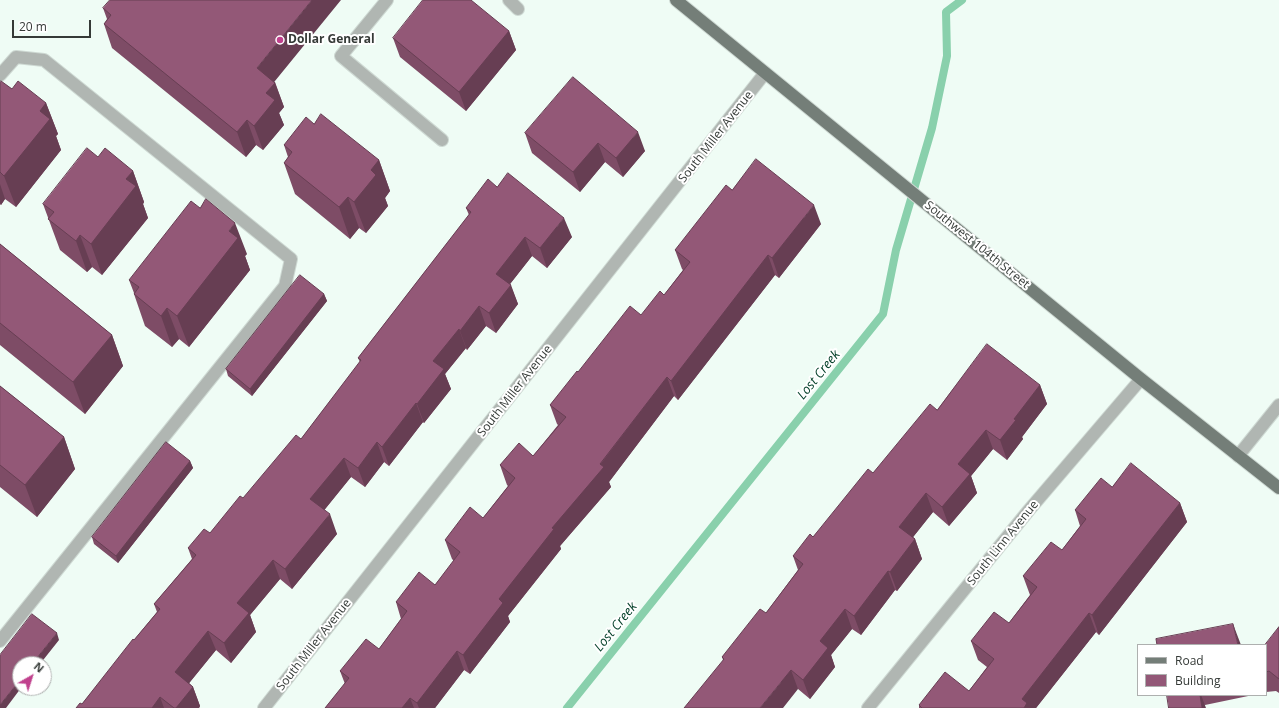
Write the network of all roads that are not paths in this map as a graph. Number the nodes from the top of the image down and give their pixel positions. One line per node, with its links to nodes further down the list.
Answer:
1 (386, 0): 7 (street)
2 (509, 0): 4 (street)
3 (676, 0): 5 (main road, Southwest 104th Street)
4 (518, 9)
5 (766, 74): 8 (main road, Southwest 104th Street); 13 (street, South Miller Avenue)
6 (0, 75): 12 (street)
7 (442, 140)
8 (1141, 379): 10 (main road, Southwest 104th Street); 14 (street, South Linn Avenue)
9 (1279, 405): 10 (street)
10 (1238, 456): 11 (main road, Southwest 104th Street)
11 (1279, 488)
12 (0, 641)
13 (264, 708)
14 (868, 708)

